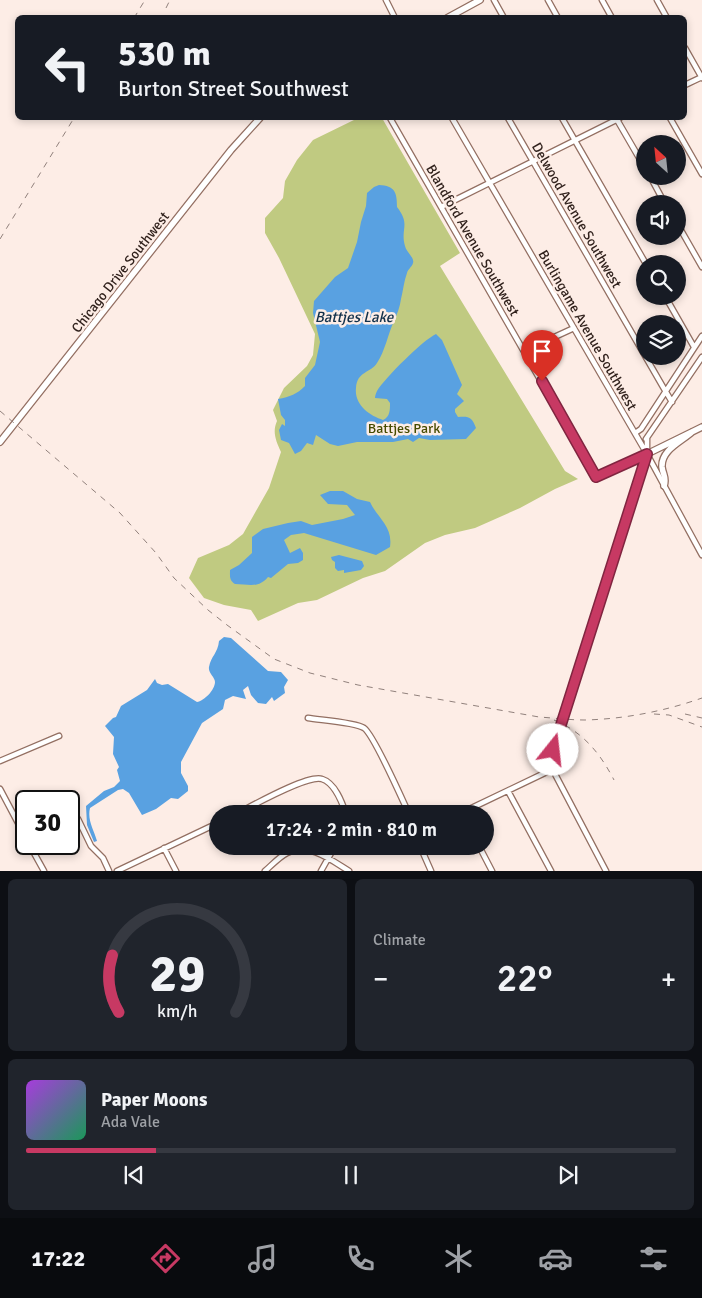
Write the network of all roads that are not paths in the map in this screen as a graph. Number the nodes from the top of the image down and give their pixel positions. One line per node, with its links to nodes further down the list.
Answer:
1 (386, 0): 7 (street)
2 (480, 0): 8 (main road)
3 (494, 0): 9 (street)
4 (548, 0): 10 (street)
5 (602, 0): 11 (street)
6 (657, 0): 12 (street)
7 (394, 15)
8 (453, 15)
9 (502, 15)
10 (556, 15)
11 (610, 15)
12 (665, 15)
13 (687, 51): 14 (street)
14 (702, 77): 15 (street)
15 (687, 84)
16 (258, 120): 45 (main road, Chicago Drive Southwest)
17 (391, 120): 29 (street, Blandford Avenue Southwest)
18 (453, 120): 28 (street, Burlingame Avenue Southwest)
19 (509, 120): 26 (street, Delwood Avenue Southwest)
20 (563, 120): 24 (street)
21 (614, 120): 24 (street)
22 (619, 120): 25 (street)
23 (671, 120): 27 (street)
24 (575, 140): 26 (street); 31 (street)
25 (636, 151)
26 (534, 161): 28 (street); 39 (street, Delwood Avenue Southwest)
27 (702, 174)
28 (491, 183): 29 (street); 34 (street, Burlingame Avenue Southwest)
29 (441, 208): 37 (street, Blandford Avenue Southwest)
30 (686, 239): 32 (street)
31 (641, 255)
32 (702, 267)
33 (670, 305): 36 (street)
34 (574, 328): 37 (street); 43 (street, Burlingame Avenue Southwest)
35 (702, 336): 36 (street)
36 (694, 347): 39 (street)
37 (524, 351): 47 (street, Blandford Avenue Southwest)
38 (702, 358): 40 (street)
39 (665, 391): 40 (street, Delwood Avenue Southwest); 43 (street)
40 (672, 402): 44 (street)
41 (702, 426): 42 (main road)
42 (692, 432): 47 (main road); 48 (main road)
43 (635, 433): 46 (street, Burlingame Avenue Southwest)
44 (647, 438): 46 (street); 47 (street)
45 (0, 442)
46 (640, 442): 47 (street, Burlingame Avenue Southwest)
47 (647, 454): 48 (street, Burlingame Avenue Southwest); 53 (street)
48 (664, 486): 49 (street, Burlingame Avenue Southwest)
49 (702, 555)
50 (308, 718): 58 (street)
51 (59, 736): 52 (street)
52 (0, 760)
53 (553, 768): 55 (street); 79 (street)
54 (0, 789): 60 (street)
55 (508, 791): 59 (street); 78 (street)
56 (254, 805): 57 (street)
57 (342, 805)
58 (405, 805)
59 (477, 805)
60 (15, 817)
61 (80, 823): 70 (street)
62 (209, 827): 63 (street)
63 (164, 848): 71 (street); 72 (street)
64 (36, 855): 69 (street)
65 (330, 855): 68 (street)
66 (424, 855): 76 (street)
67 (484, 855): 77 (street)
68 (328, 858): 73 (street); 74 (street); 75 (street)
69 (44, 870)
70 (109, 870)
71 (117, 870)
72 (176, 870)
73 (265, 870)
74 (321, 870)
75 (349, 870)
76 (432, 870)
77 (492, 870)
78 (551, 870)
79 (606, 870)

